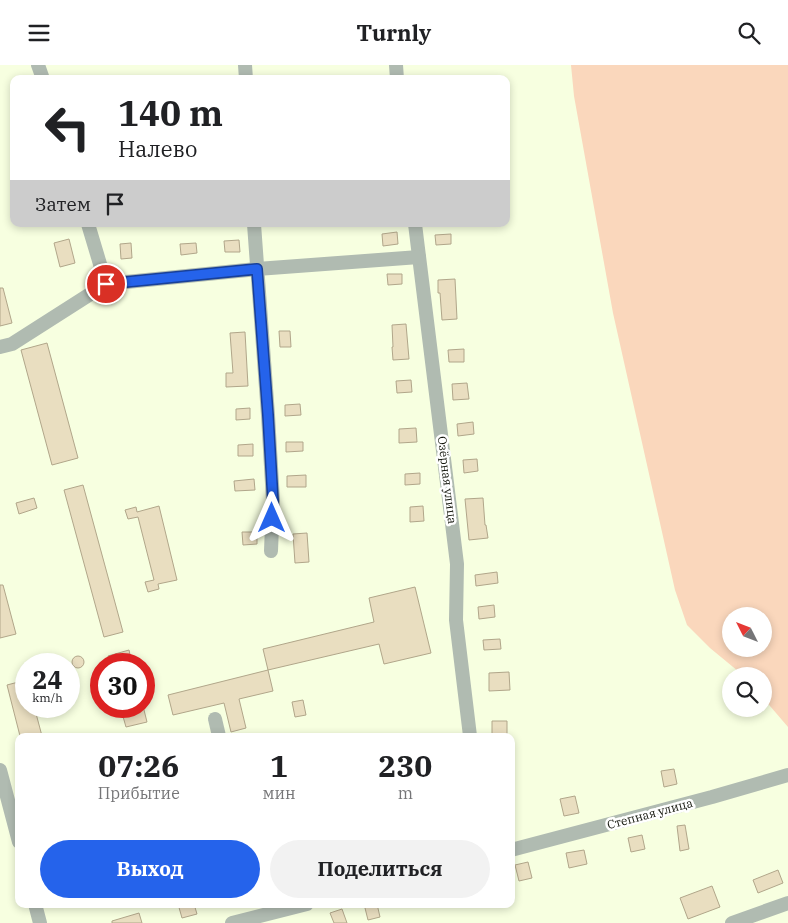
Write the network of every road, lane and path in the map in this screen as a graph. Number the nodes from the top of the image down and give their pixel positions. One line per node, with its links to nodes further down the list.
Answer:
1 (89, 227): 6 (street)
2 (254, 227): 5 (street)
3 (415, 227): 4 (street, Озёрная улица)
4 (419, 257): 5 (street); 11 (street, Озёрная улица)
5 (257, 269): 6 (street); 8 (street)
6 (106, 284): 7 (street)
7 (0, 347)
8 (271, 551)
9 (215, 719): 10 (street)
10 (218, 733)
11 (470, 733)
12 (0, 770): 14 (street)
13 (788, 775): 15 (street, Степная улица)
14 (15, 826)
15 (515, 849)
16 (788, 903): 22 (street)
17 (36, 908): 20 (street)
18 (276, 908): 19 (street)
19 (260, 910): 21 (street)
20 (40, 923)
21 (232, 923)
22 (732, 923)

